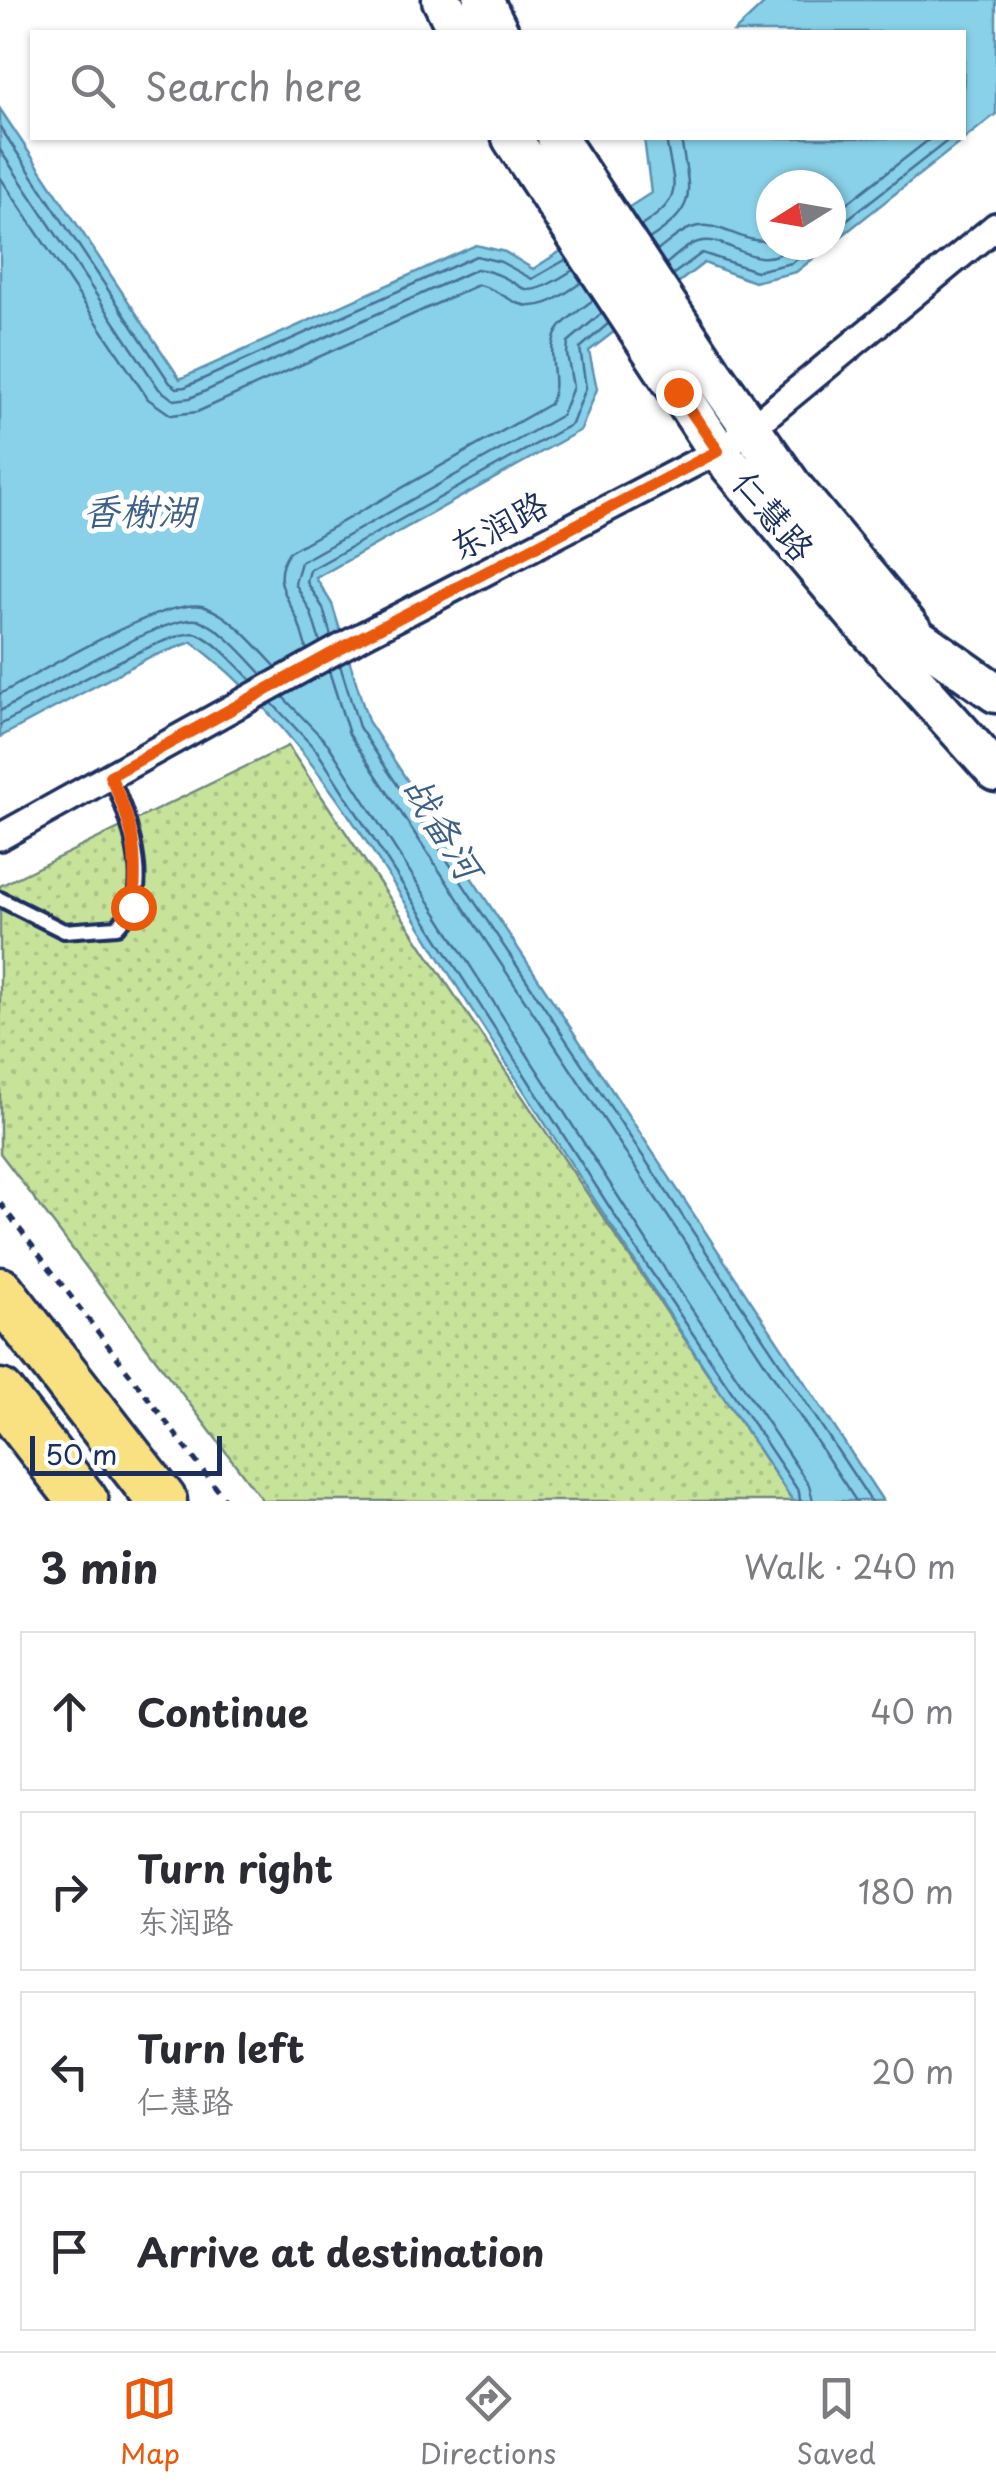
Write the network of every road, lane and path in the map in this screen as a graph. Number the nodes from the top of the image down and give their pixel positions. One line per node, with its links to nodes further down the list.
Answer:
1 (442, 0): 3 (street)
2 (482, 0): 4 (street)
3 (457, 30)
4 (497, 30)
5 (513, 140): 9 (street, 仁慧路)
6 (558, 140): 8 (street, 仁慧路)
7 (996, 226): 8 (street, 东润路)
8 (750, 429): 9 (street, 东润路); 10 (street, 仁慧路)
9 (718, 451): 11 (street, 仁慧路); 12 (street, 东润路)
10 (996, 693)
11 (996, 772)
12 (110, 776): 13 (street, 东润路); 14 (lane)
13 (0, 837)
14 (0, 899)
15 (0, 1203): 20 (path)
16 (0, 1292): 19 (highway)
17 (0, 1394): 18 (highway)
18 (82, 1501)
19 (162, 1501)
20 (226, 1501)

